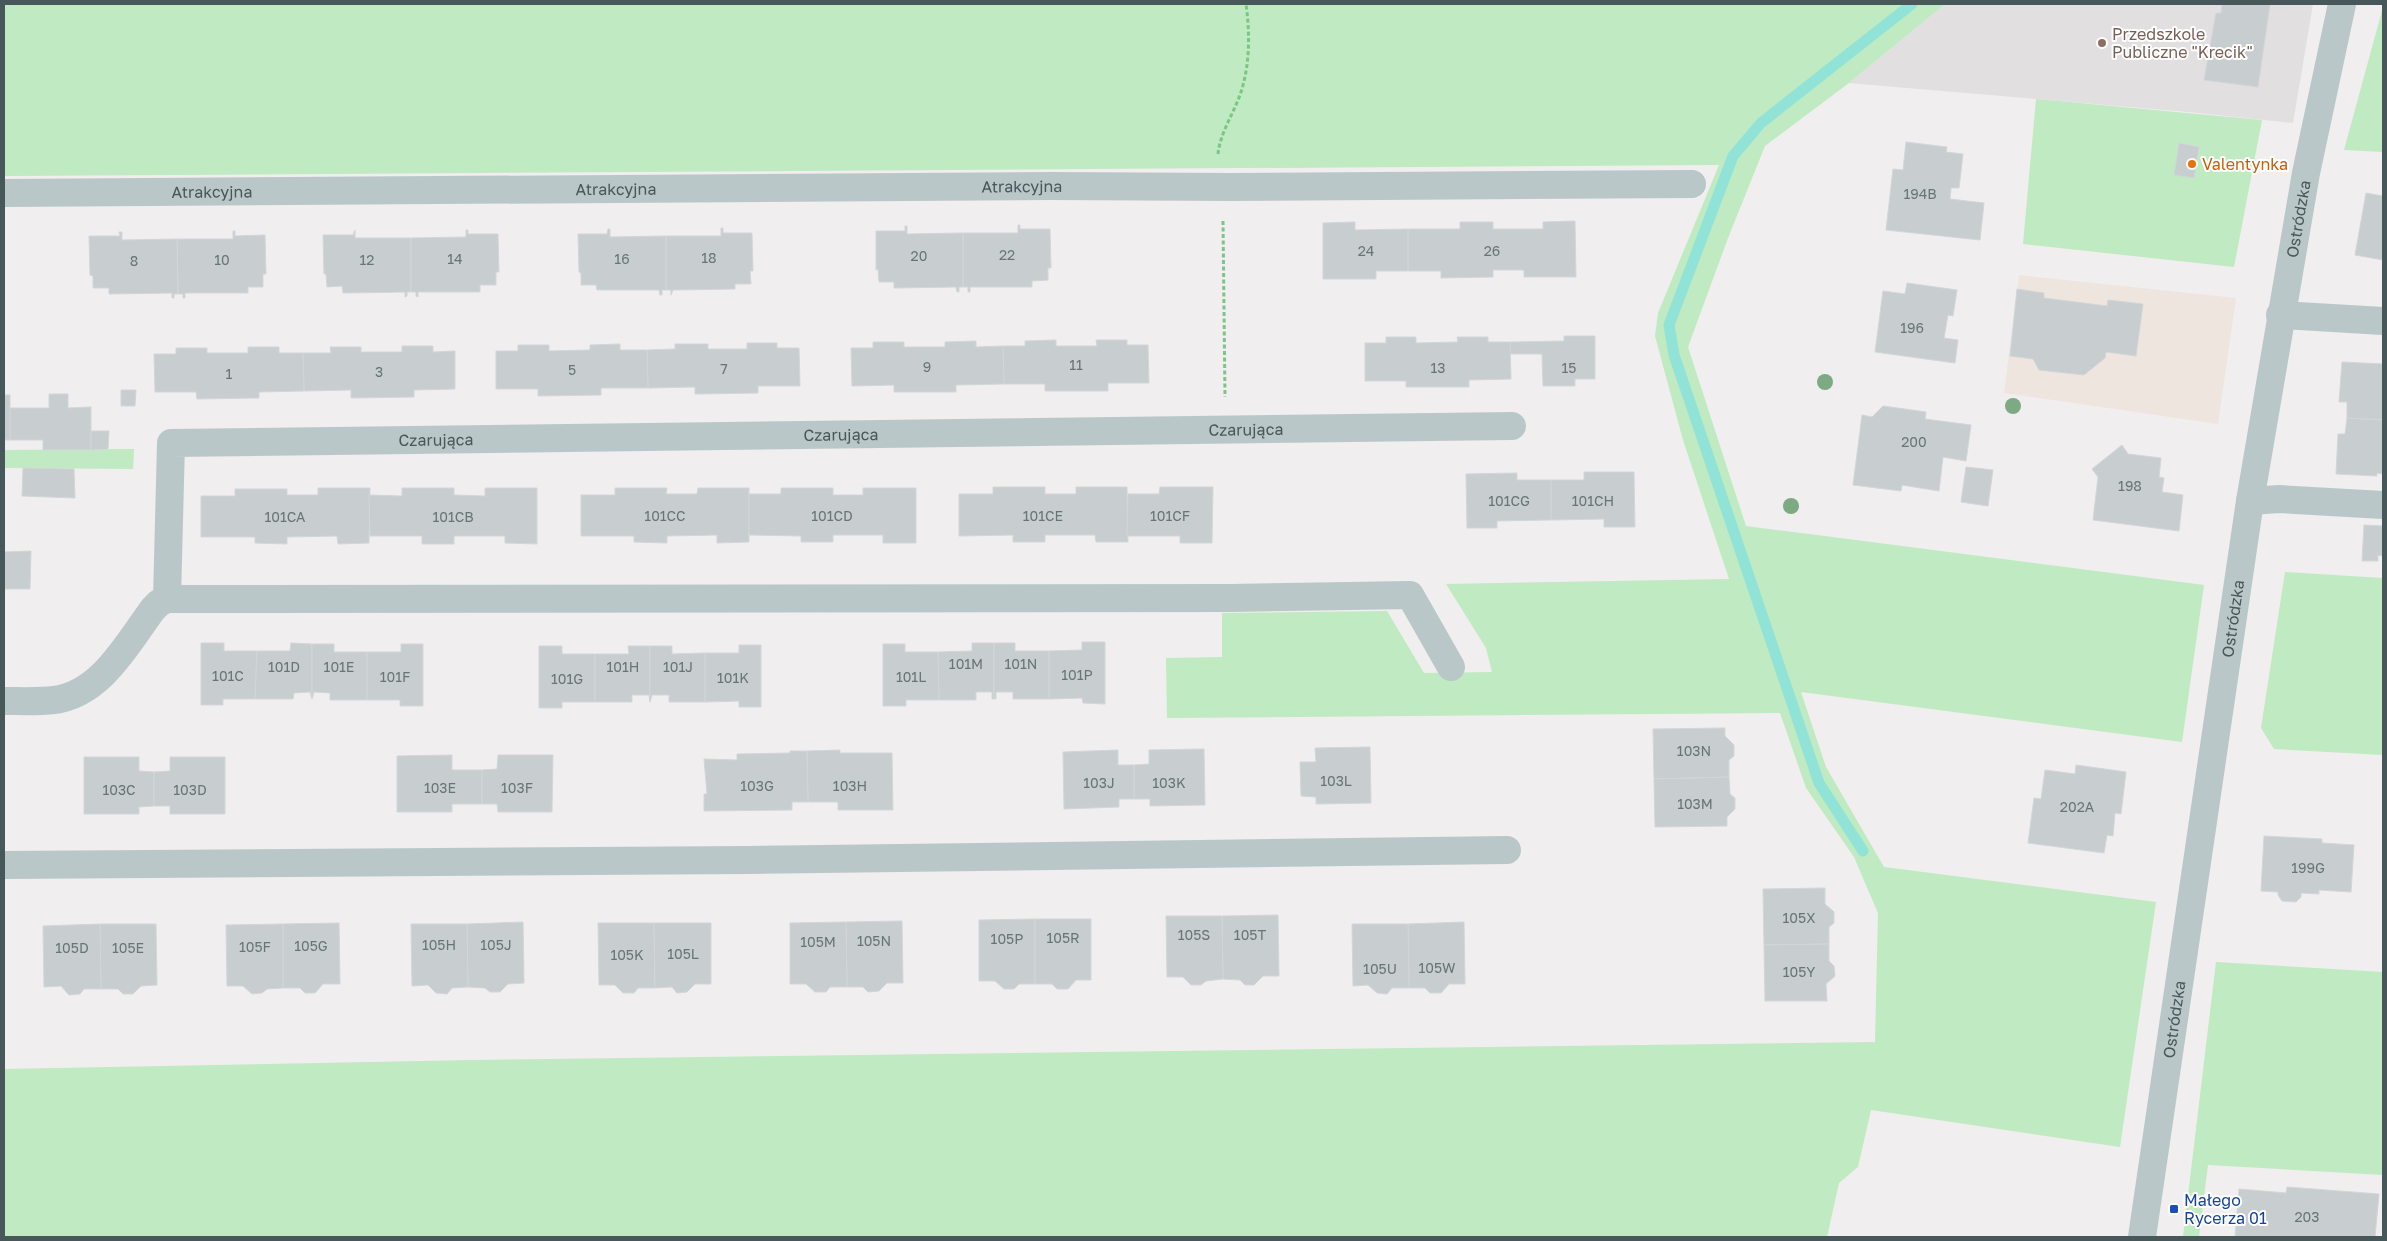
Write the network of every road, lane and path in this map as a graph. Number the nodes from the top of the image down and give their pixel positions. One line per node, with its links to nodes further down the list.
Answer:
1 (1246, 4): 4 (path)
2 (2342, 4): 7 (street, Ostródzka)
3 (1692, 184): 4 (street, Atrakcyjna)
4 (1224, 187): 5 (street, Atrakcyjna)
5 (4, 194)
6 (1223, 228): 10 (path)
7 (2280, 315): 8 (street); 11 (street, Ostródzka)
8 (2383, 321)
9 (1512, 426): 10 (street, Czarująca)
10 (1226, 430): 13 (street, Czarująca)
11 (2250, 501): 12 (street); 18 (street, Ostródzka)
12 (2383, 505)
13 (167, 599): 14 (street); 15 (street)
14 (1451, 667)
15 (4, 701)
16 (1507, 850): 17 (street)
17 (4, 865)
18 (2142, 1237)

